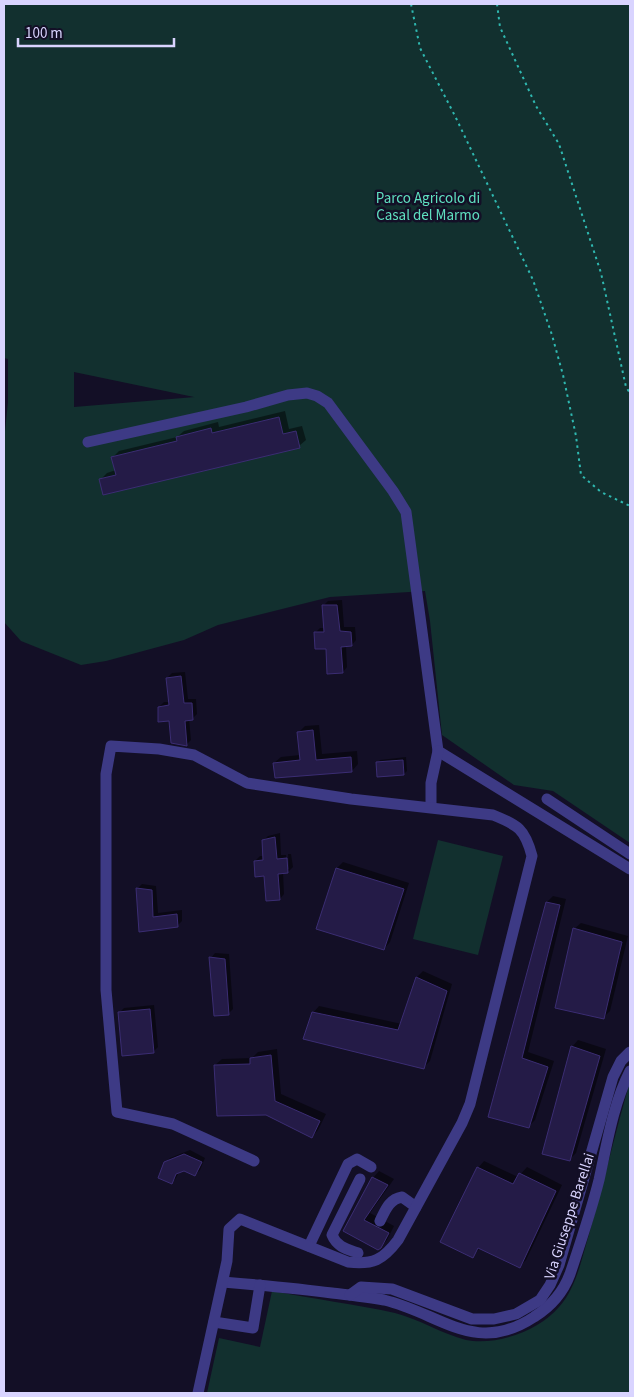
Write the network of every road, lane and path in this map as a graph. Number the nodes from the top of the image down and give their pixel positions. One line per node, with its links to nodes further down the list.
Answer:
1 (411, 4): 5 (path)
2 (497, 4): 3 (path)
3 (630, 392)
4 (88, 442): 6 (street)
5 (630, 506)
6 (438, 750): 8 (street); 10 (street)
7 (547, 799): 9 (street)
8 (431, 807): 13 (street); 17 (street)
9 (630, 854)
10 (630, 869)
11 (630, 1052): 24 (street)
12 (630, 1071): 24 (street, Via Giuseppe Barellai)
13 (254, 1161)
14 (371, 1166): 16 (street)
15 (360, 1179): 18 (street)
16 (328, 1206): 18 (street); 20 (street)
17 (416, 1207): 19 (street); 20 (street)
18 (342, 1212): 21 (street)
19 (380, 1221)
20 (309, 1246): 22 (street)
21 (358, 1253)
22 (222, 1282): 23 (street, Via Giuseppe Barellai); 25 (street)
23 (260, 1285): 24 (street, Via Giuseppe Barellai); 25 (street)
24 (350, 1295)
25 (214, 1322): 26 (street)
26 (198, 1393)

